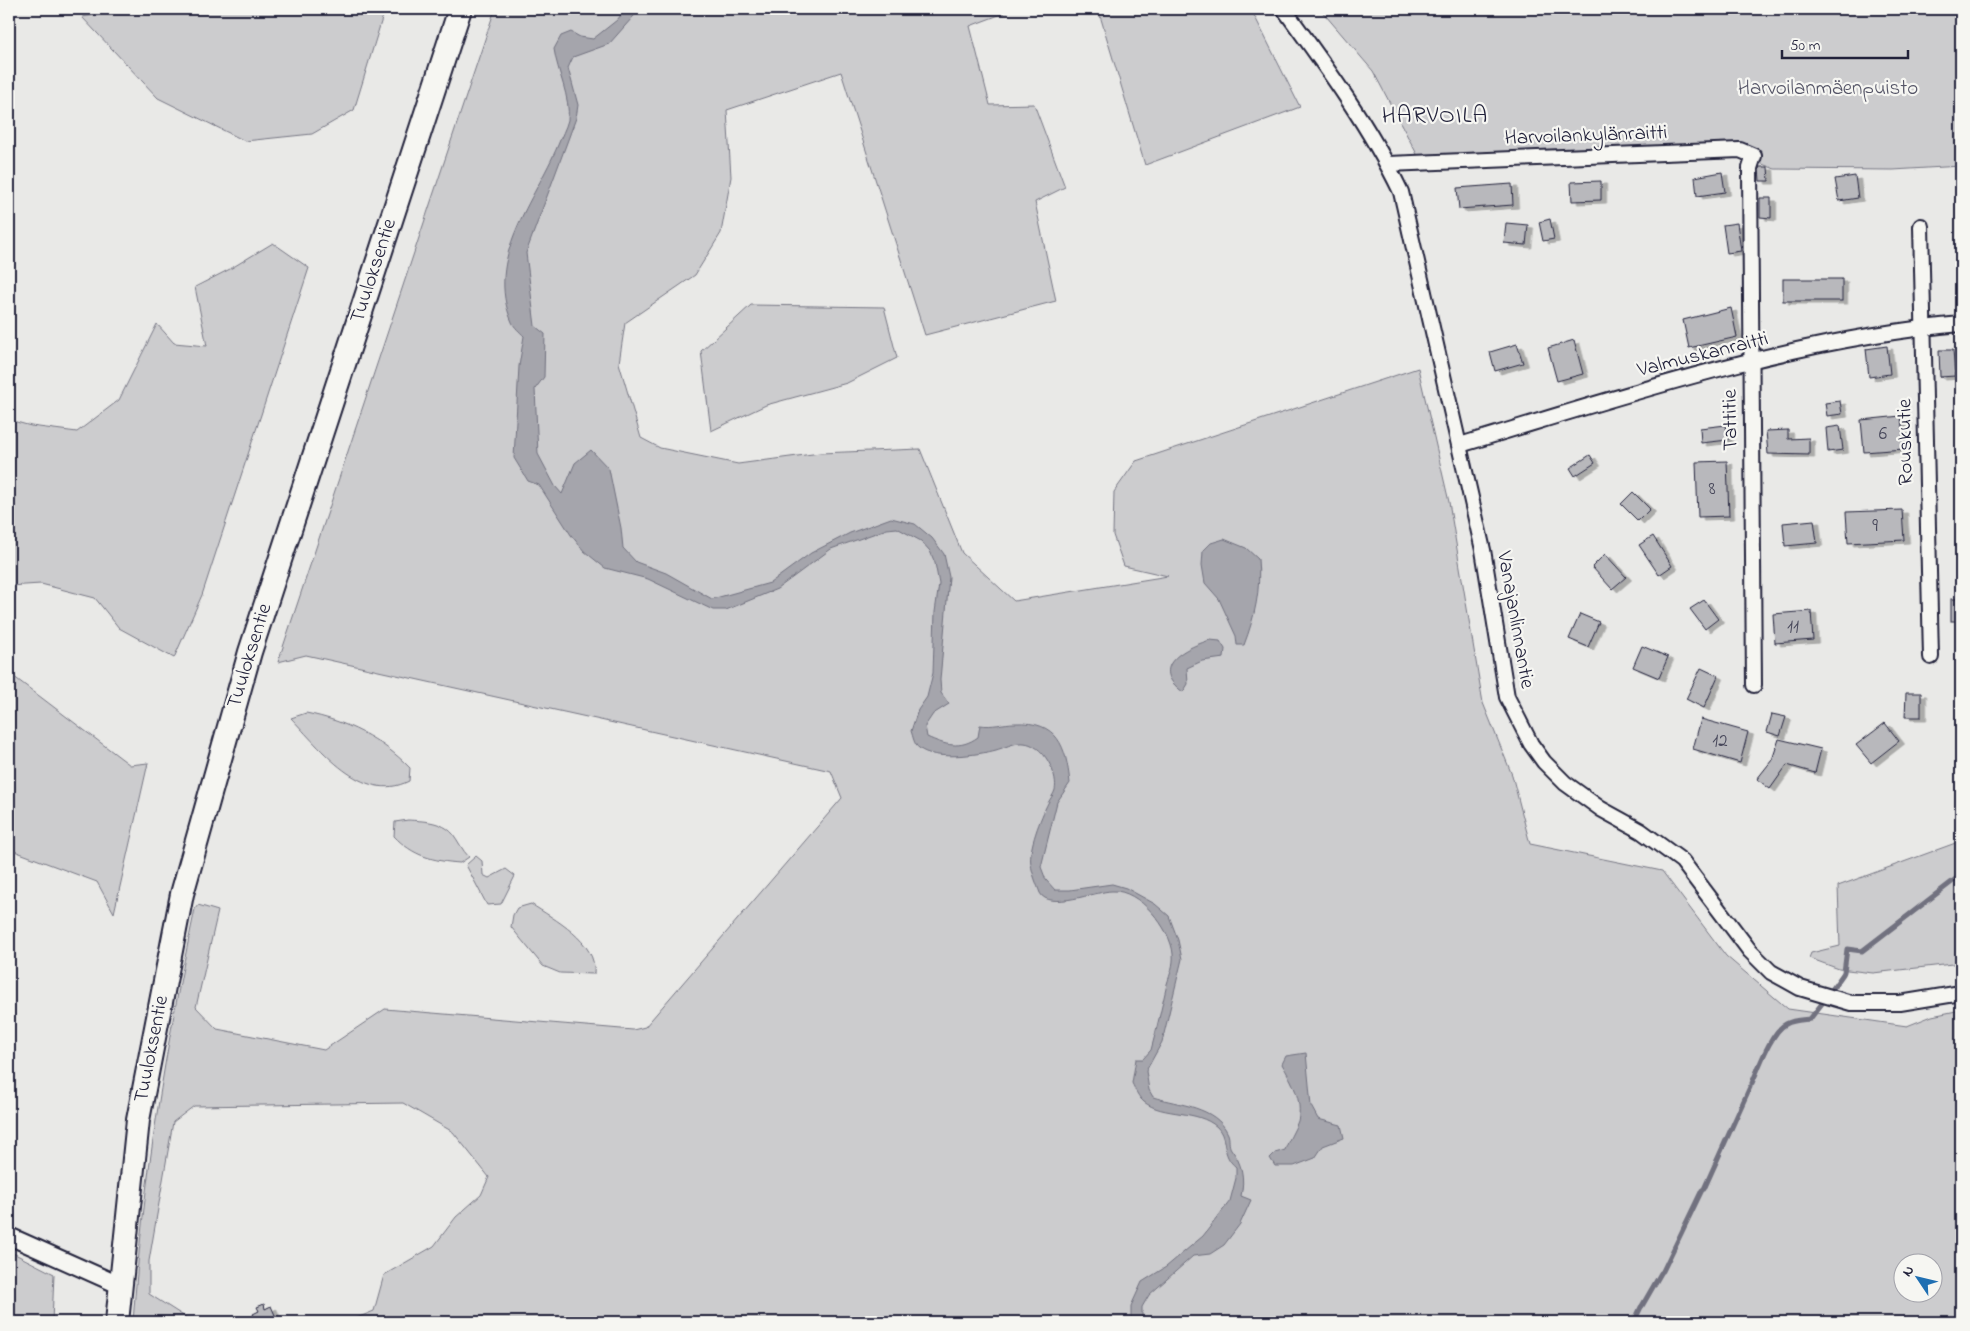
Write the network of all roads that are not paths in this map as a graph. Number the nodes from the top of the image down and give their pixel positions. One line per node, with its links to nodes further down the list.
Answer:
1 (460, 9): 14 (highway, Tuuloksentie)
2 (1284, 9): 4 (street, Vanajanlinnantie)
3 (1754, 156): 4 (street, Harvoilankylänraitti); 8 (street, Tattitie)
4 (1388, 164): 9 (street, Vanajanlinnantie)
5 (1921, 226): 7 (street, Rouskutie)
6 (1961, 324): 7 (street, Valmuskanraitti)
7 (1923, 328): 8 (street, Valmuskanraitti); 10 (street, Rouskutie)
8 (1750, 362): 9 (street, Valmuskanraitti); 11 (street, Tattitie)
9 (1460, 445): 12 (street, Vanajanlinnantie)
10 (1931, 657)
11 (1754, 685)
12 (1961, 993)
13 (9, 1236): 14 (street)
14 (119, 1285): 15 (highway, Tuuloksentie)
15 (117, 1322)

